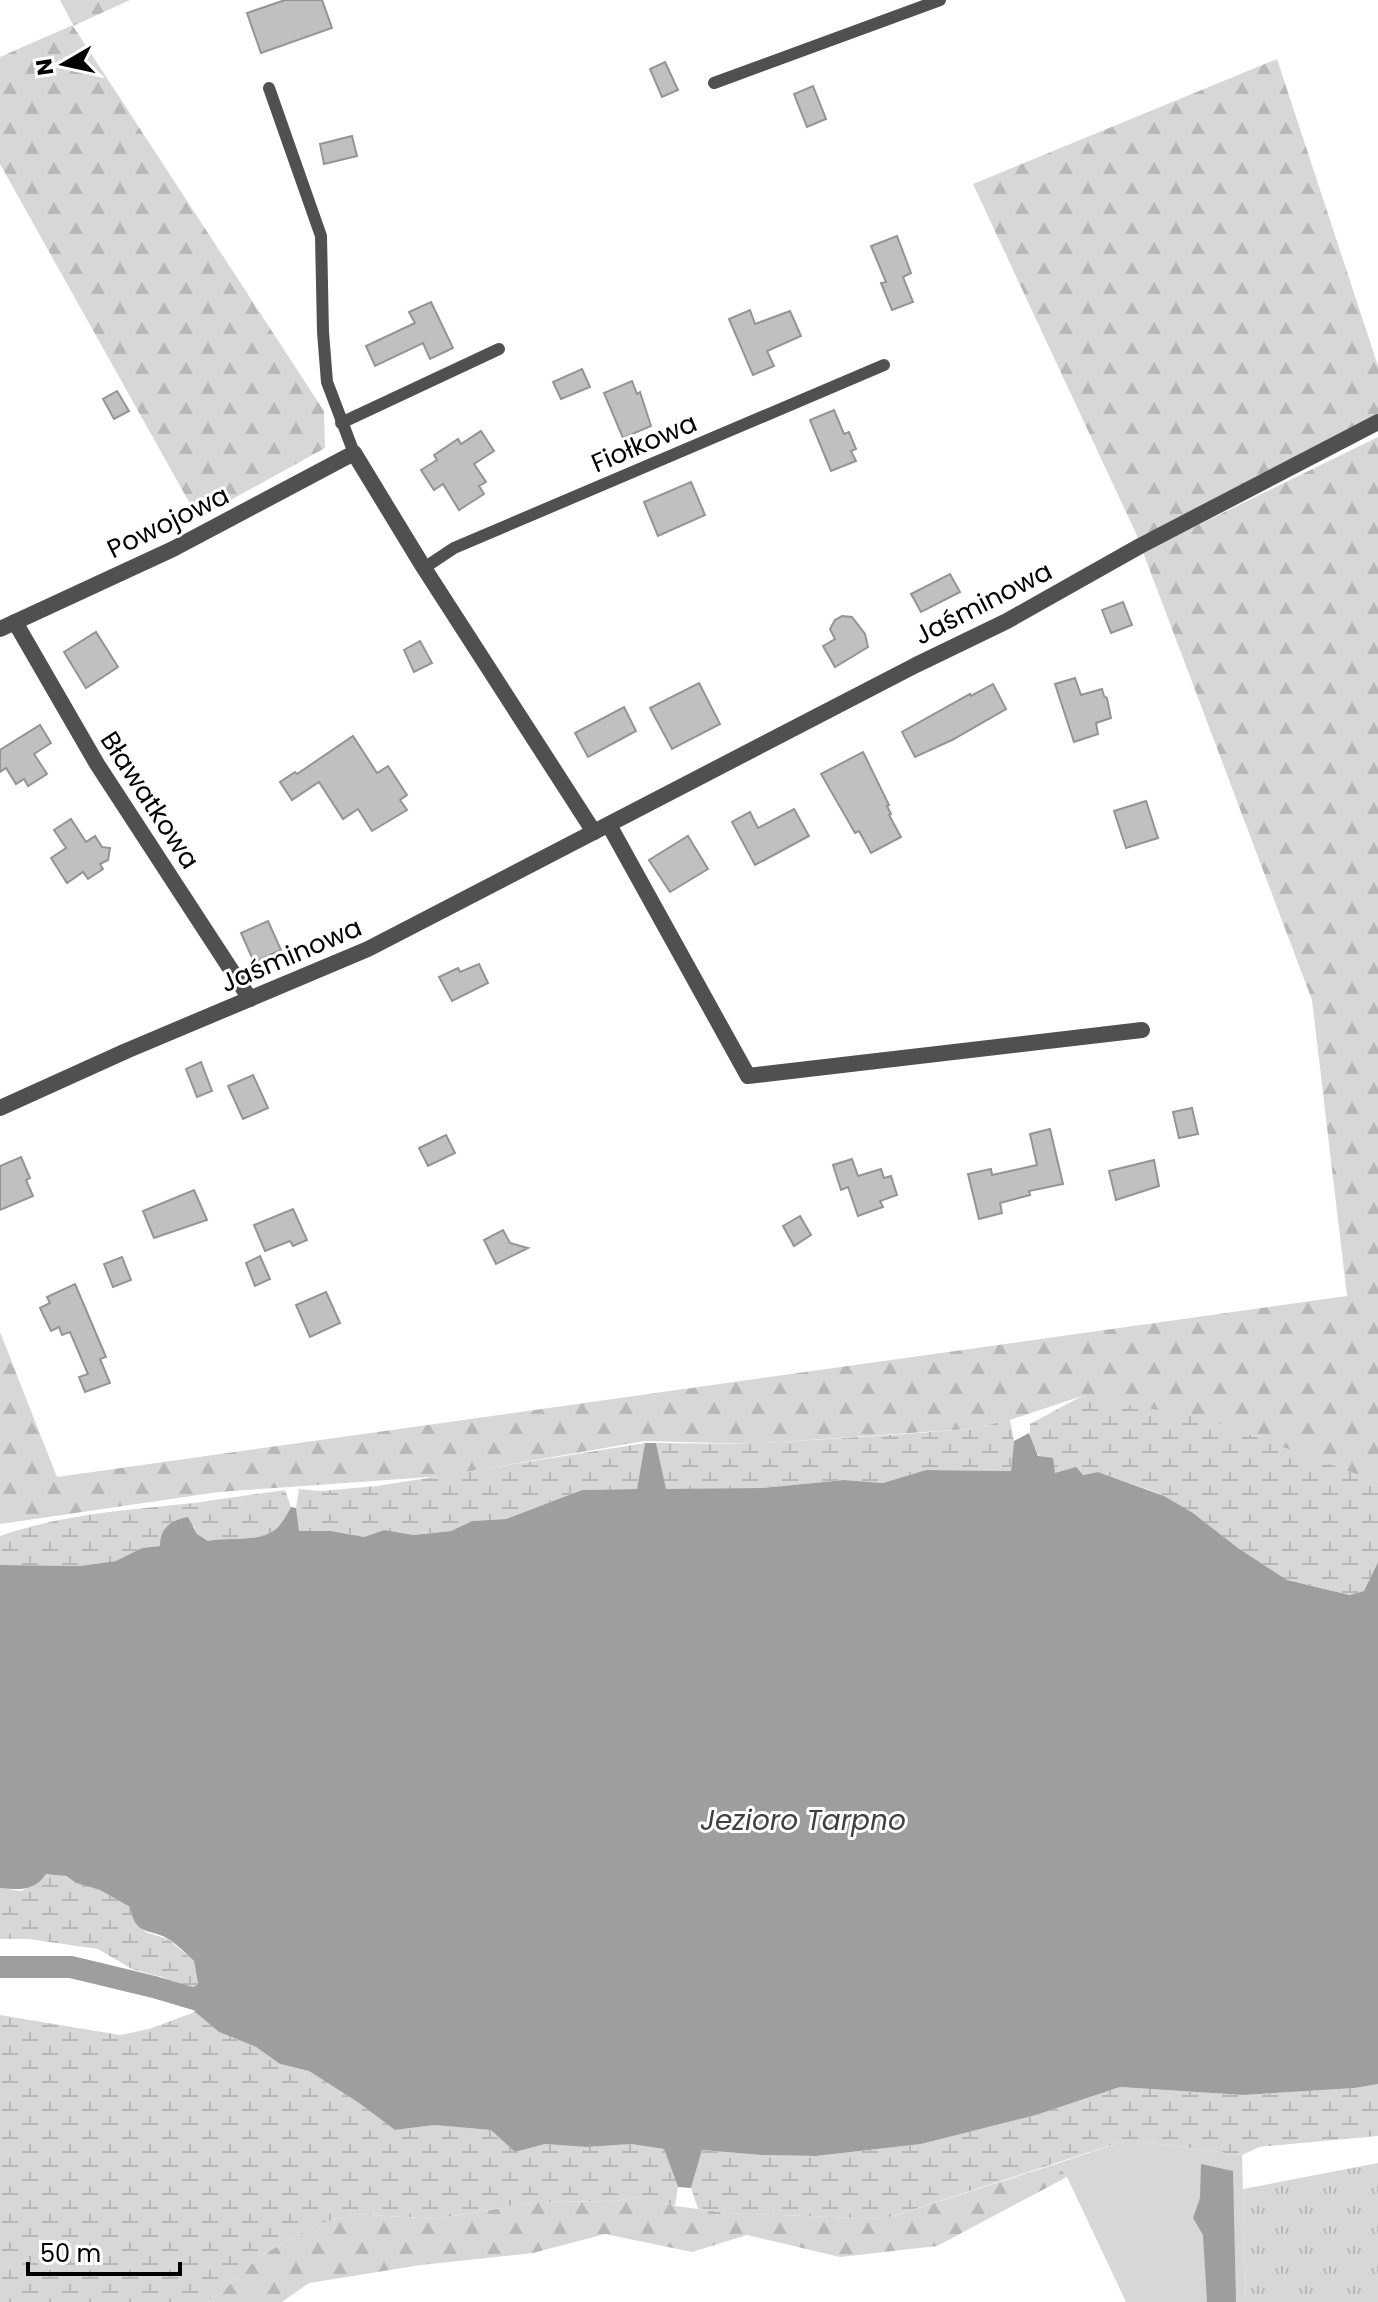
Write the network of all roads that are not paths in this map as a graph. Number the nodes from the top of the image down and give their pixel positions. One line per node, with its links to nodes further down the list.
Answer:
1 (940, 0): 2 (lane)
2 (714, 83)
3 (269, 88): 7 (lane)
4 (499, 349): 7 (lane)
5 (884, 365): 9 (lane, Fiołkowa)
6 (1378, 422): 11 (street, Jaśminowa)
7 (341, 423): 8 (lane)
8 (354, 453): 9 (street); 10 (street, Powojowa)
9 (424, 568): 11 (street)
10 (8, 626): 12 (street, Bławatkowa)
11 (601, 829): 12 (street, Jaśminowa); 13 (street)
12 (250, 999): 14 (street, Jaśminowa)
13 (1142, 1030)
14 (0, 1108)

